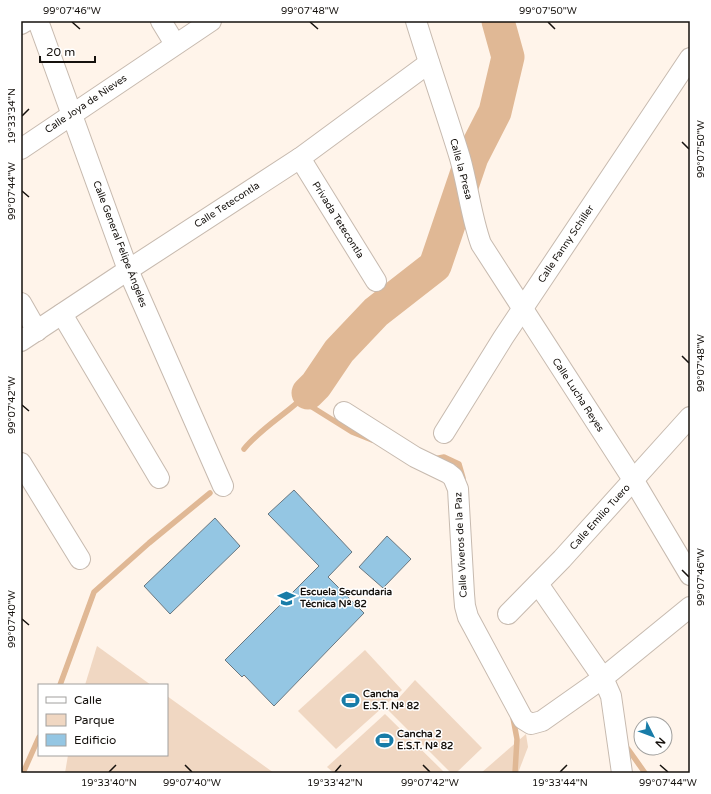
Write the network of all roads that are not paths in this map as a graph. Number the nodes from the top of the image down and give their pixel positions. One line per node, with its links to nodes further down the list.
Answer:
1 (26, 21): 6 (street)
2 (38, 21): 10 (street, Calle General Felipe Ángeles)
3 (161, 21): 7 (street)
4 (211, 21): 7 (street, Calle Joya de Nieves)
5 (416, 21): 9 (street, Calle la Presa)
6 (21, 24)
7 (175, 44): 10 (street, Calle Joya de Nieves)
8 (690, 58): 16 (street, Calle Fanny Schiller)
9 (428, 63): 12 (street, Calle Tetecontla); 16 (street, Calle la Presa)
10 (71, 114): 11 (street, Calle Joya de Nieves); 13 (street, Calle General Felipe Ángeles)
11 (21, 148)
12 (300, 158): 13 (street, Calle Tetecontla); 14 (street, Privada Tetecontla)
13 (128, 270): 17 (street, Calle Tetecontla); 25 (street, Calle General Felipe Ángeles)
14 (376, 281)
15 (21, 303): 18 (street)
16 (523, 309): 21 (street, Calle Fanny Schiller); 24 (street, Calle Lucha Reyes)
17 (62, 314): 18 (street, Calle Tetecontla); 23 (street)
18 (29, 336)
19 (344, 412): 31 (street, Calle Viveros de la Paz)
20 (690, 417): 24 (street, Calle Emilio Tuero)
21 (444, 433)
22 (21, 463): 26 (street)
23 (159, 478)
24 (634, 481): 27 (street, Calle Lucha Reyes); 28 (street, Calle Emilio Tuero)
25 (223, 486)
26 (80, 559)
27 (690, 575)
28 (538, 584): 30 (street, Calle Emilio Tuero); 31 (street)
29 (690, 607): 31 (street)
30 (508, 614)
31 (603, 678): 32 (street)
32 (622, 773)

